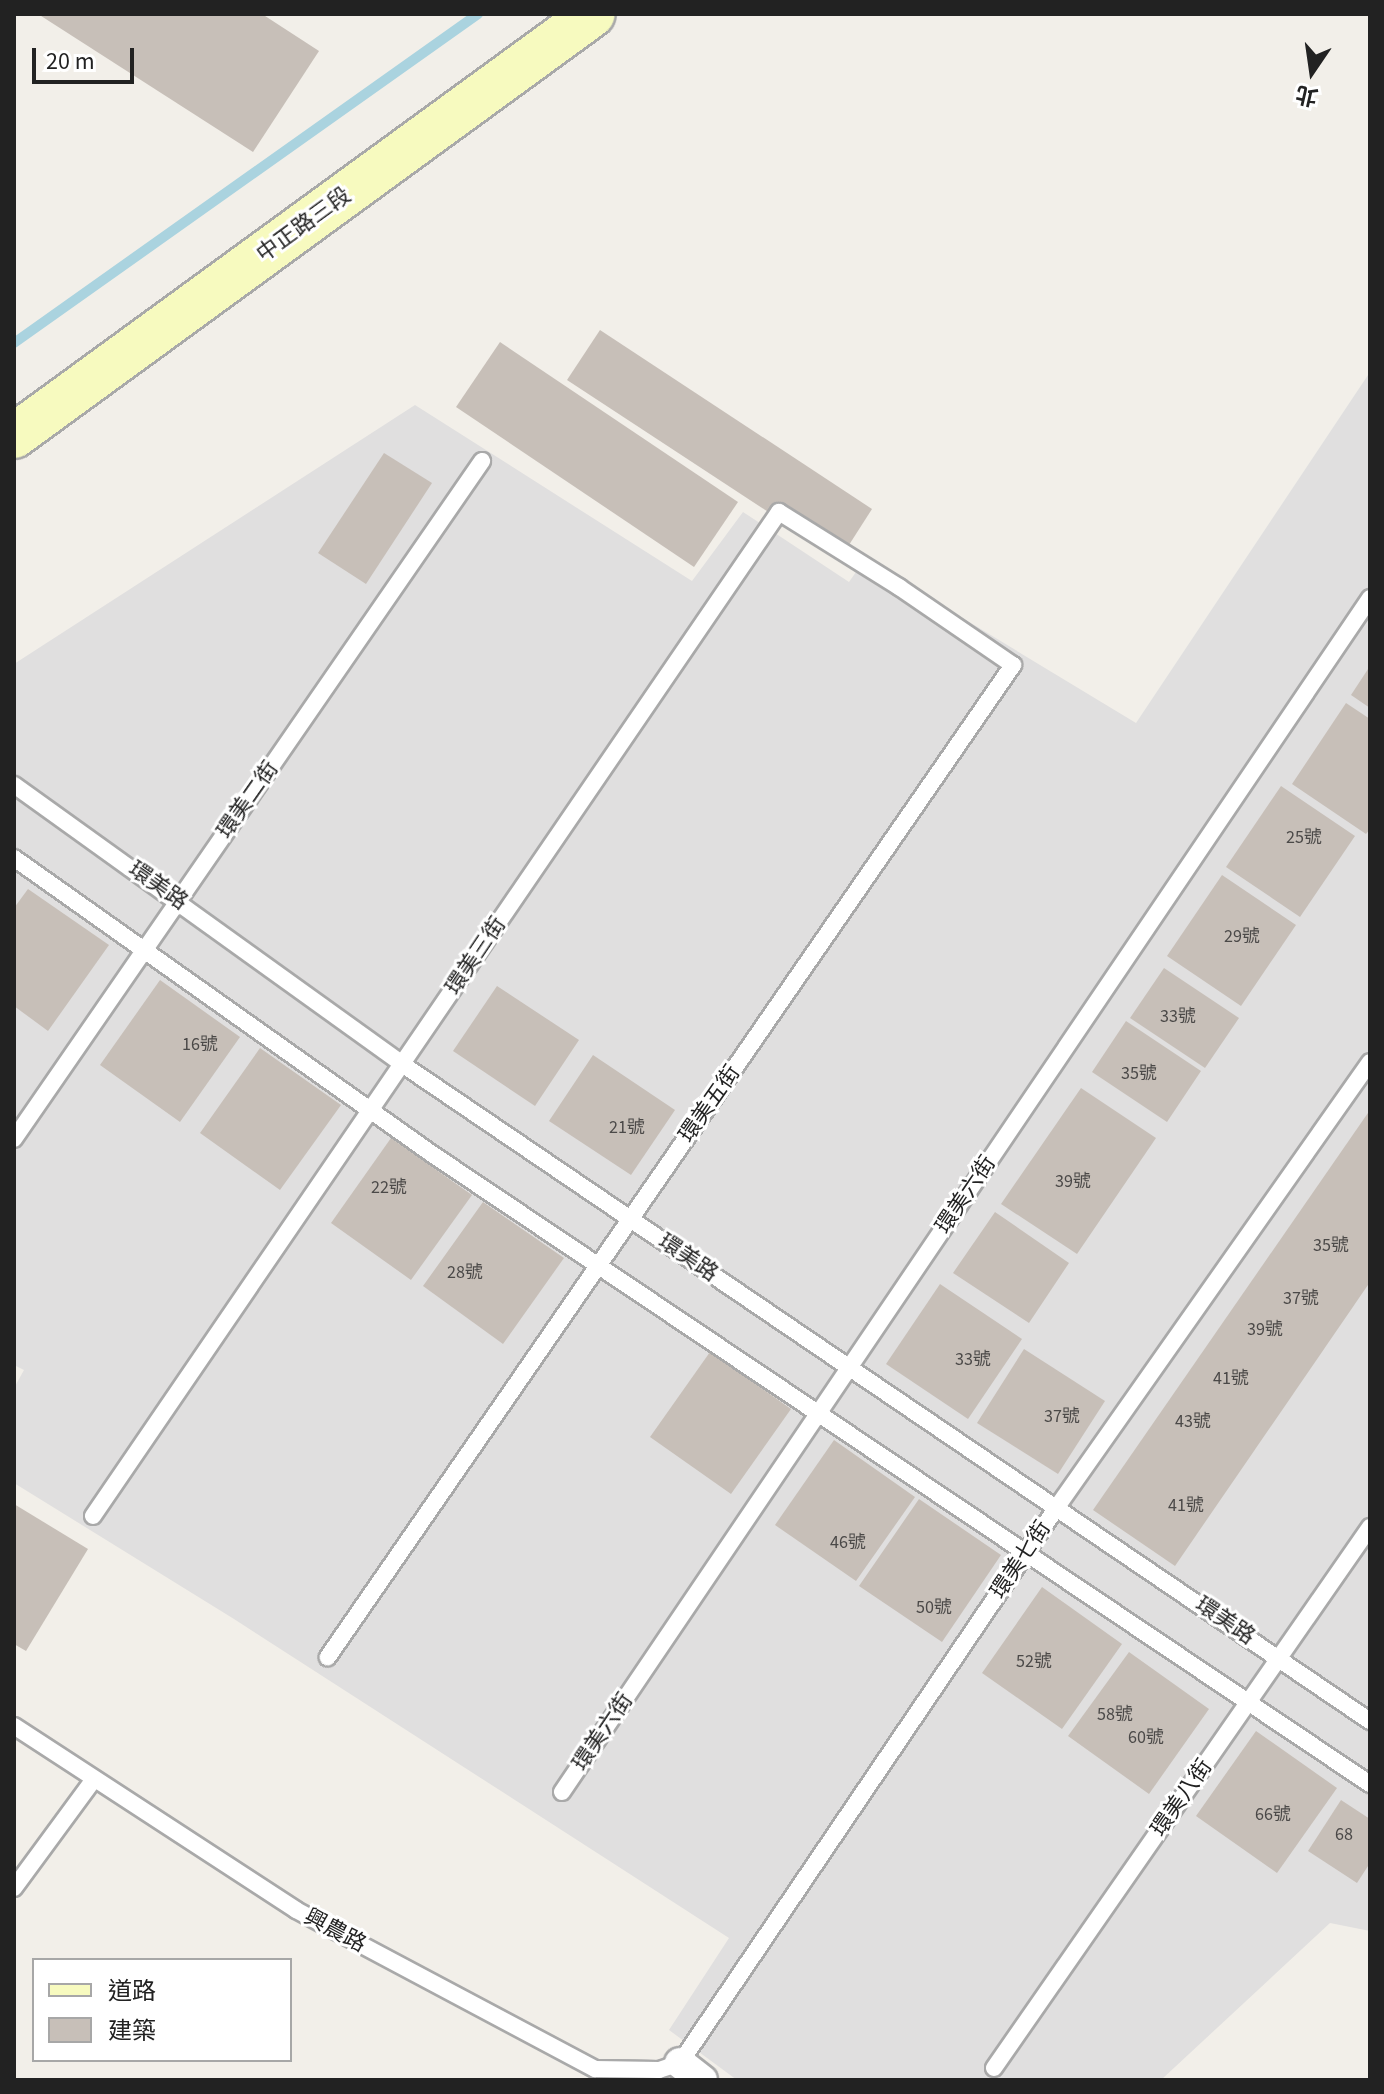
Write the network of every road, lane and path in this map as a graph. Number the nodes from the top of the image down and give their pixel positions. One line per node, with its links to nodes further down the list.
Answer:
1 (593, 14): 2 (main road, 中正路三段)
2 (14, 436)
3 (482, 461): 8 (lane, 環美二街)
4 (899, 587): 11 (lane, 環美三街); 14 (lane, 環美五街)
5 (1370, 598): 16 (lane, 環美六街)
6 (14, 785): 8 (lane, 環美路)
7 (14, 858): 9 (lane)
8 (179, 901): 9 (lane, 環美二街); 11 (lane, 環美路)
9 (144, 950): 12 (lane); 13 (lane, 環美二街)
10 (1370, 1062): 18 (lane, 環美七街)
11 (402, 1064): 12 (lane, 環美三街); 14 (lane, 環美路)
12 (371, 1110): 15 (lane); 19 (lane, 環美三街)
13 (14, 1139)
14 (630, 1220): 15 (lane, 環美五街); 16 (lane, 環美路)
15 (599, 1264): 17 (lane); 22 (lane, 環美五街)
16 (850, 1366): 17 (lane, 環美六街); 18 (lane, 環美路)
17 (818, 1414): 21 (lane); 29 (lane, 環美六街)
18 (1057, 1507): 21 (lane, 環美七街); 23 (lane, 環美路)
19 (93, 1516)
20 (1370, 1527): 23 (lane, 環美八街)
21 (1027, 1552): 24 (lane); 32 (lane, 環美七街)
22 (328, 1657)
23 (1279, 1658): 24 (lane, 環美八街); 25 (lane, 環美路)
24 (1249, 1701): 28 (lane); 31 (lane, 環美八街)
25 (1370, 1721)
26 (14, 1726): 27 (lane, 興農路)
27 (94, 1779): 30 (lane); 32 (lane, 興農路)
28 (1370, 1784)
29 (562, 1792)
30 (14, 1888)
31 (994, 2068)
32 (691, 2071)

